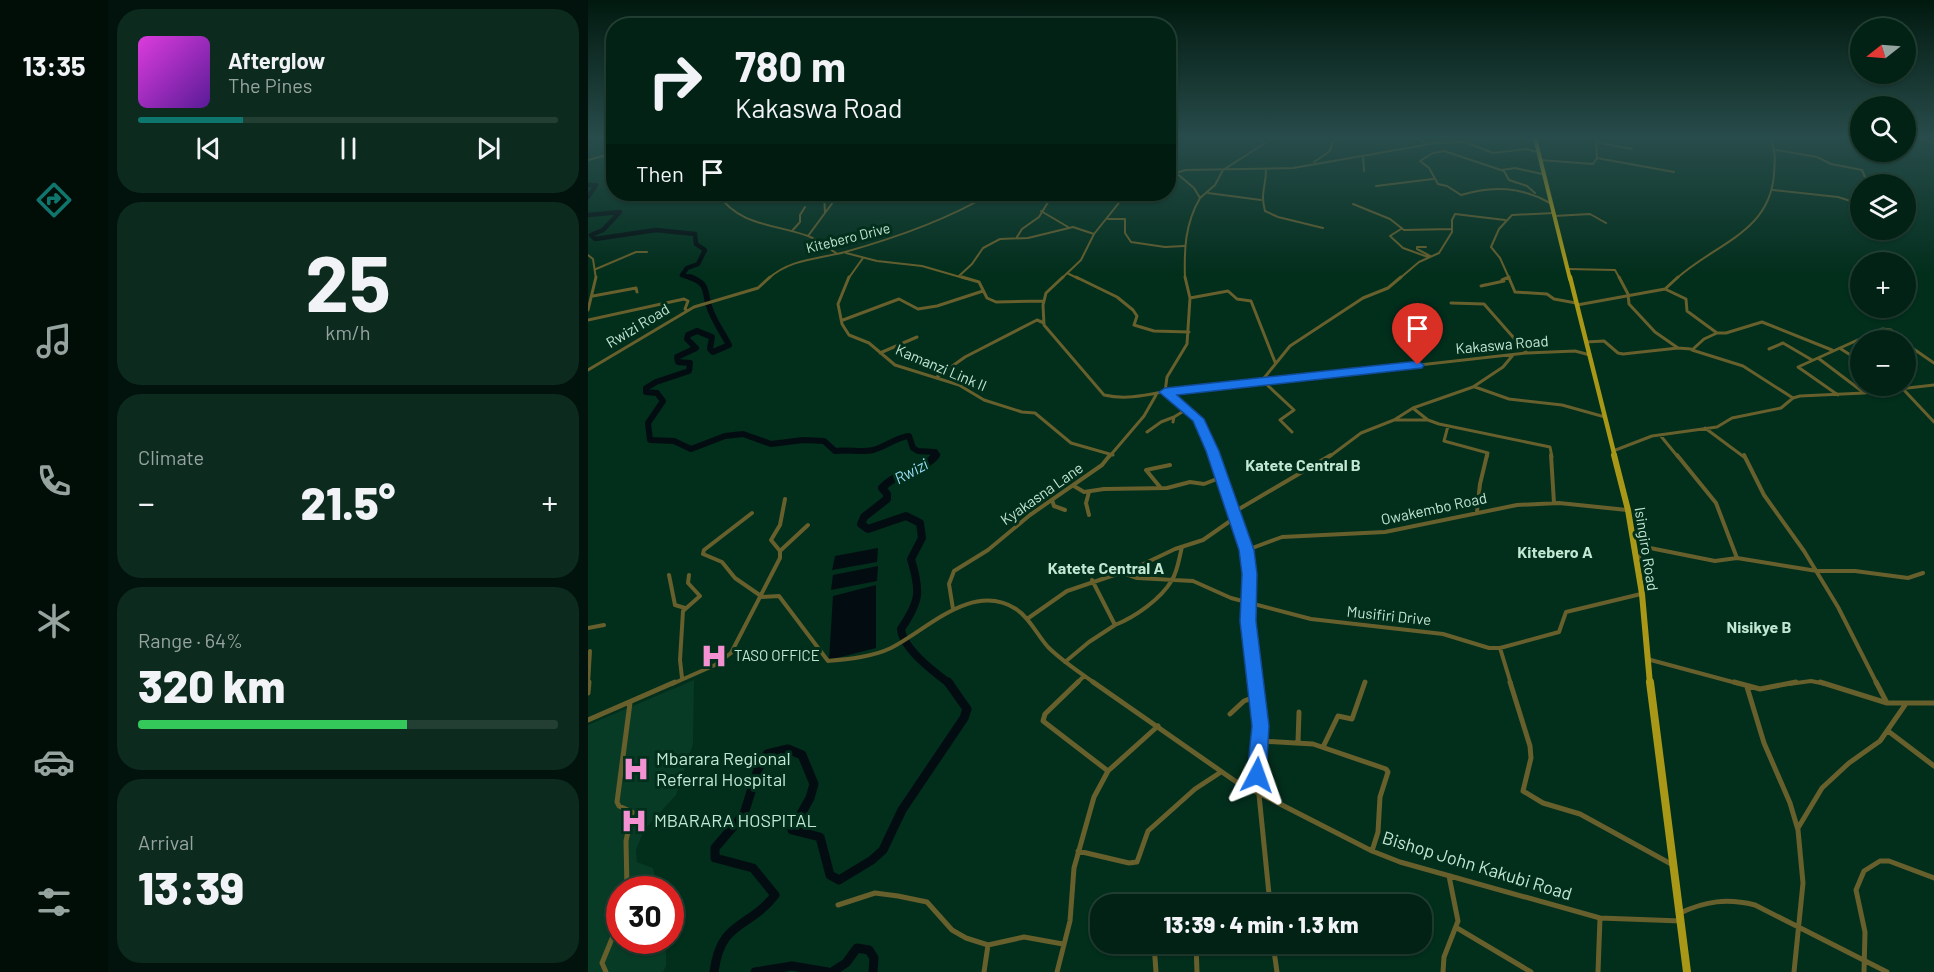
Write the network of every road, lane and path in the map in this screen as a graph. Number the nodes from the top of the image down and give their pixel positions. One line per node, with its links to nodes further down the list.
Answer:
1 (1189, 183): 13 (street)
2 (1213, 183): 11 (street)
3 (1266, 183): 14 (street)
4 (1391, 183): 9 (street)
5 (1438, 183): 12 (street)
6 (1519, 183): 12 (street)
7 (1545, 183): 22 (main road, Isingiro Road)
8 (1773, 183): 10 (street)
9 (1376, 186)
10 (1773, 190): 21 (street); 53 (street)
11 (1207, 192): 13 (street); 14 (street)
12 (1535, 193): 22 (street)
13 (1200, 198): 39 (street)
14 (1261, 200): 32 (street)
15 (724, 201): 35 (street)
16 (824, 201): 26 (street)
17 (834, 201): 26 (street)
18 (978, 201): 42 (street, Kitebero Drive)
19 (1050, 201): 25 (street)
20 (1121, 201): 28 (street)
21 (1850, 201)
22 (1550, 203): 27 (main road, Isingiro Road)
23 (1353, 204): 33 (street)
24 (805, 207): 35 (street)
25 (1041, 211): 31 (street); 38 (street)
26 (825, 214): 37 (street)
27 (1554, 214): 29 (street); 30 (street); 47 (main road, Isingiro Road)
28 (1108, 219): 36 (street); 39 (street)
29 (1505, 220): 34 (street); 51 (street)
30 (1606, 223)
31 (1068, 228): 36 (street); 38 (street)
32 (1323, 228)
33 (1401, 229): 34 (street); 45 (street)
34 (1452, 229): 45 (street)
35 (791, 231): 37 (street)
36 (1094, 234): 49 (street)
37 (808, 236): 43 (street)
38 (1017, 237): 50 (street)
39 (1184, 246): 58 (street)
40 (1426, 247): 45 (street)
41 (647, 252): 48 (street)
42 (844, 252): 43 (street, Kitebero Drive); 46 (street)
43 (836, 254): 61 (street, Kitebero Drive)
44 (588, 255): 48 (street)
45 (1430, 257): 86 (street)
46 (863, 258): 50 (street); 66 (street)
47 (1568, 268): 56 (street); 62 (main road, Isingiro Road)
48 (596, 269): 57 (street)
49 (1067, 273): 59 (street); 68 (street)
50 (959, 276): 54 (street)
51 (1509, 278): 52 (street); 62 (street)
52 (1485, 285)
53 (1665, 289): 56 (street); 69 (street)
54 (983, 291): 59 (street); 66 (street)
55 (637, 292): 57 (street)
56 (1628, 294): 62 (street); 73 (street)
57 (593, 296): 63 (street)
58 (1190, 298): 68 (street); 86 (street)
59 (1043, 301): 67 (street)
60 (1451, 303): 80 (street)
61 (701, 304): 64 (street, Rwizi Road)
62 (1577, 304): 71 (main road, Isingiro Road)
63 (588, 310)
64 (687, 311): 65 (street); 88 (street, Rwizi Road)
65 (588, 320)
66 (843, 320): 79 (street, Kamanzi Link II)
67 (1044, 323): 89 (street); 96 (street, Kakaswa Road)
68 (1189, 332): 95 (street)
69 (1717, 333): 74 (street); 78 (street)
70 (917, 337): 79 (street)
71 (1586, 342): 73 (street); 82 (main road, Isingiro Road)
72 (1850, 345): 76 (street)
73 (1678, 348): 74 (street)
74 (1691, 349): 100 (street)
75 (1769, 349): 85 (street)
76 (1840, 349): 78 (street); 83 (street)
77 (1916, 350): 87 (street)
78 (1832, 351): 84 (street)
79 (879, 353): 89 (street, Kamanzi Link II)
80 (1527, 353): 81 (street, Kakaswa Road); 82 (street, Kakaswa Road)
81 (1513, 355): 90 (street, Kakaswa Road); 93 (street)
82 (1590, 355): 104 (main road, Isingiro Road)
83 (1850, 355)
84 (1818, 358): 85 (street); 91 (street)
85 (1812, 360): 97 (street)
86 (1275, 362): 90 (street)
87 (1934, 363)
88 (588, 370)
89 (937, 378): 115 (street, Kamanzi Link II)
90 (1262, 382): 95 (street, Kakaswa Road); 112 (street)
91 (1850, 382)
92 (1934, 385): 94 (street)
93 (1473, 387): 101 (street); 104 (street)
94 (1916, 387)
95 (1165, 392): 96 (street, Kakaswa Road); 102 (street)
96 (1157, 394): 116 (street, Kyakasna Lane)
97 (1838, 394): 98 (street); 100 (street)
98 (1850, 394)
99 (1910, 396): 108 (street)
100 (1793, 398): 110 (street)
101 (1413, 408): 105 (street); 106 (street)
102 (1187, 409): 103 (street); 119 (street)
103 (1174, 417): 107 (street); 111 (street)
104 (1605, 417): 114 (main road, Isingiro Road)
105 (1394, 420): 106 (street); 130 (street)
106 (1428, 420): 109 (street)
107 (1173, 422)
108 (1934, 422)
109 (1448, 426): 125 (street); 128 (street)
110 (1705, 428): 113 (street); 138 (street)
111 (1147, 432)
112 (1292, 432)
113 (1660, 435): 114 (street); 136 (street)
114 (1613, 451): 127 (main road, Isingiro Road)
115 (1104, 453): 116 (street, Kamanzi Link II); 117 (street)
116 (1113, 455): 117 (street, Kyakasna Lane)
117 (1102, 465): 120 (street, Kyakasna Lane)
118 (1170, 465): 121 (street)
119 (1222, 477): 121 (street); 130 (street)
120 (1074, 486): 122 (street); 124 (street, Kyakasna Lane)
121 (1161, 487): 122 (street)
122 (1089, 491): 131 (street)
123 (785, 499): 134 (street)
124 (1052, 500): 126 (street); 149 (street, Kyakasna Lane)
125 (1554, 503): 127 (street, Owakembo Road); 128 (street, Owakembo Road)
126 (1065, 510)
127 (1628, 510): 137 (main road, Isingiro Road)
128 (1477, 511): 135 (street, Owakembo Road)
129 (752, 513): 146 (street)
130 (1235, 514): 133 (street); 135 (street)
131 (1089, 515)
132 (808, 525): 134 (street)
133 (1182, 547): 139 (street); 143 (street)
134 (780, 550): 146 (street)
135 (1247, 550): 147 (street)
136 (1737, 558): 137 (street); 138 (street)
137 (1636, 561): 145 (main road, Isingiro Road)
138 (1817, 571): 140 (street); 165 (street)
139 (1120, 572): 143 (street, Musifiri Drive); 144 (street)
140 (1923, 573)
141 (669, 575): 148 (street)
142 (689, 575): 148 (street)
143 (1173, 579): 147 (street, Musifiri Drive); 152 (street)
144 (1092, 580): 150 (street); 152 (street)
145 (1642, 594): 154 (street, Musifiri Drive); 156 (main road, Isingiro Road)
146 (761, 597): 149 (street); 159 (street)
147 (1248, 603): 154 (street, Musifiri Drive); 163 (street)
148 (685, 608): 159 (street)
149 (953, 609): 150 (street)
150 (1027, 619): 157 (street, Bishop John Kakubi Road)
151 (603, 625): 153 (street)
152 (1115, 625): 157 (street)
153 (588, 628)
154 (1500, 648): 183 (street)
155 (590, 651): 162 (street)
156 (1647, 659): 161 (street); 183 (main road, Isingiro Road)
157 (1065, 662): 158 (street, Bishop John Kakubi Road)
158 (1084, 676): 171 (street, Bishop John Kakubi Road); 177 (street)
159 (682, 678): 164 (street)
160 (1365, 682): 175 (street)
161 (1747, 687): 165 (street); 180 (street)
162 (588, 693)
163 (1257, 696): 169 (street); 173 (street)
164 (630, 702): 170 (street); 184 (street)
165 (1887, 703): 167 (street)
166 (1934, 703): 167 (street)
167 (1905, 705): 172 (street)
168 (1299, 712): 174 (street)
169 (1230, 714)
170 (588, 720)
171 (1158, 726): 177 (street); 178 (street, Bishop John Kakubi Road)
172 (1888, 730): 176 (street); 180 (street)
173 (1259, 741): 174 (street); 179 (street)
174 (1298, 742): 175 (street)
175 (1323, 747): 182 (street)
176 (1934, 766)
177 (1108, 771): 181 (street)
178 (1221, 772): 179 (street, Bishop John Kakubi Road); 181 (street)
179 (1259, 794): 182 (street, Bishop John Kakubi Road); 187 (street)
180 (1798, 829): 192 (street)
181 (1078, 851): 194 (street)
182 (1372, 851): 185 (street, Bishop John Kakubi Road)
183 (1673, 865): 189 (main road, Isingiro Road)
184 (627, 876)
185 (1449, 876): 190 (street, Bishop John Kakubi Road); 193 (street)
186 (1934, 878): 200 (street)
187 (1270, 894)
188 (838, 905): 195 (street)
189 (1680, 913): 191 (main road, Isingiro Road); 192 (street)
190 (1600, 918): 191 (street, Bishop John Kakubi Road); 209 (street)
191 (1681, 921): 210 (main road, Isingiro Road)
192 (1801, 926): 200 (street); 211 (street)
193 (1457, 928): 207 (street); 208 (street)
194 (1064, 944): 195 (street); 203 (street)
195 (988, 945): 202 (street)
196 (606, 953): 201 (street)
197 (1155, 954): 204 (street)
198 (1196, 954): 205 (street)
199 (1274, 954): 206 (street)
200 (1865, 960): 212 (street); 213 (street)
201 (606, 972)
202 (984, 972)
203 (1057, 972)
204 (1156, 972)
205 (1197, 972)
206 (1277, 972)
207 (1443, 972)
208 (1531, 972)
209 (1598, 972)
210 (1687, 972)
211 (1794, 972)
212 (1864, 972)
213 (1887, 972)

